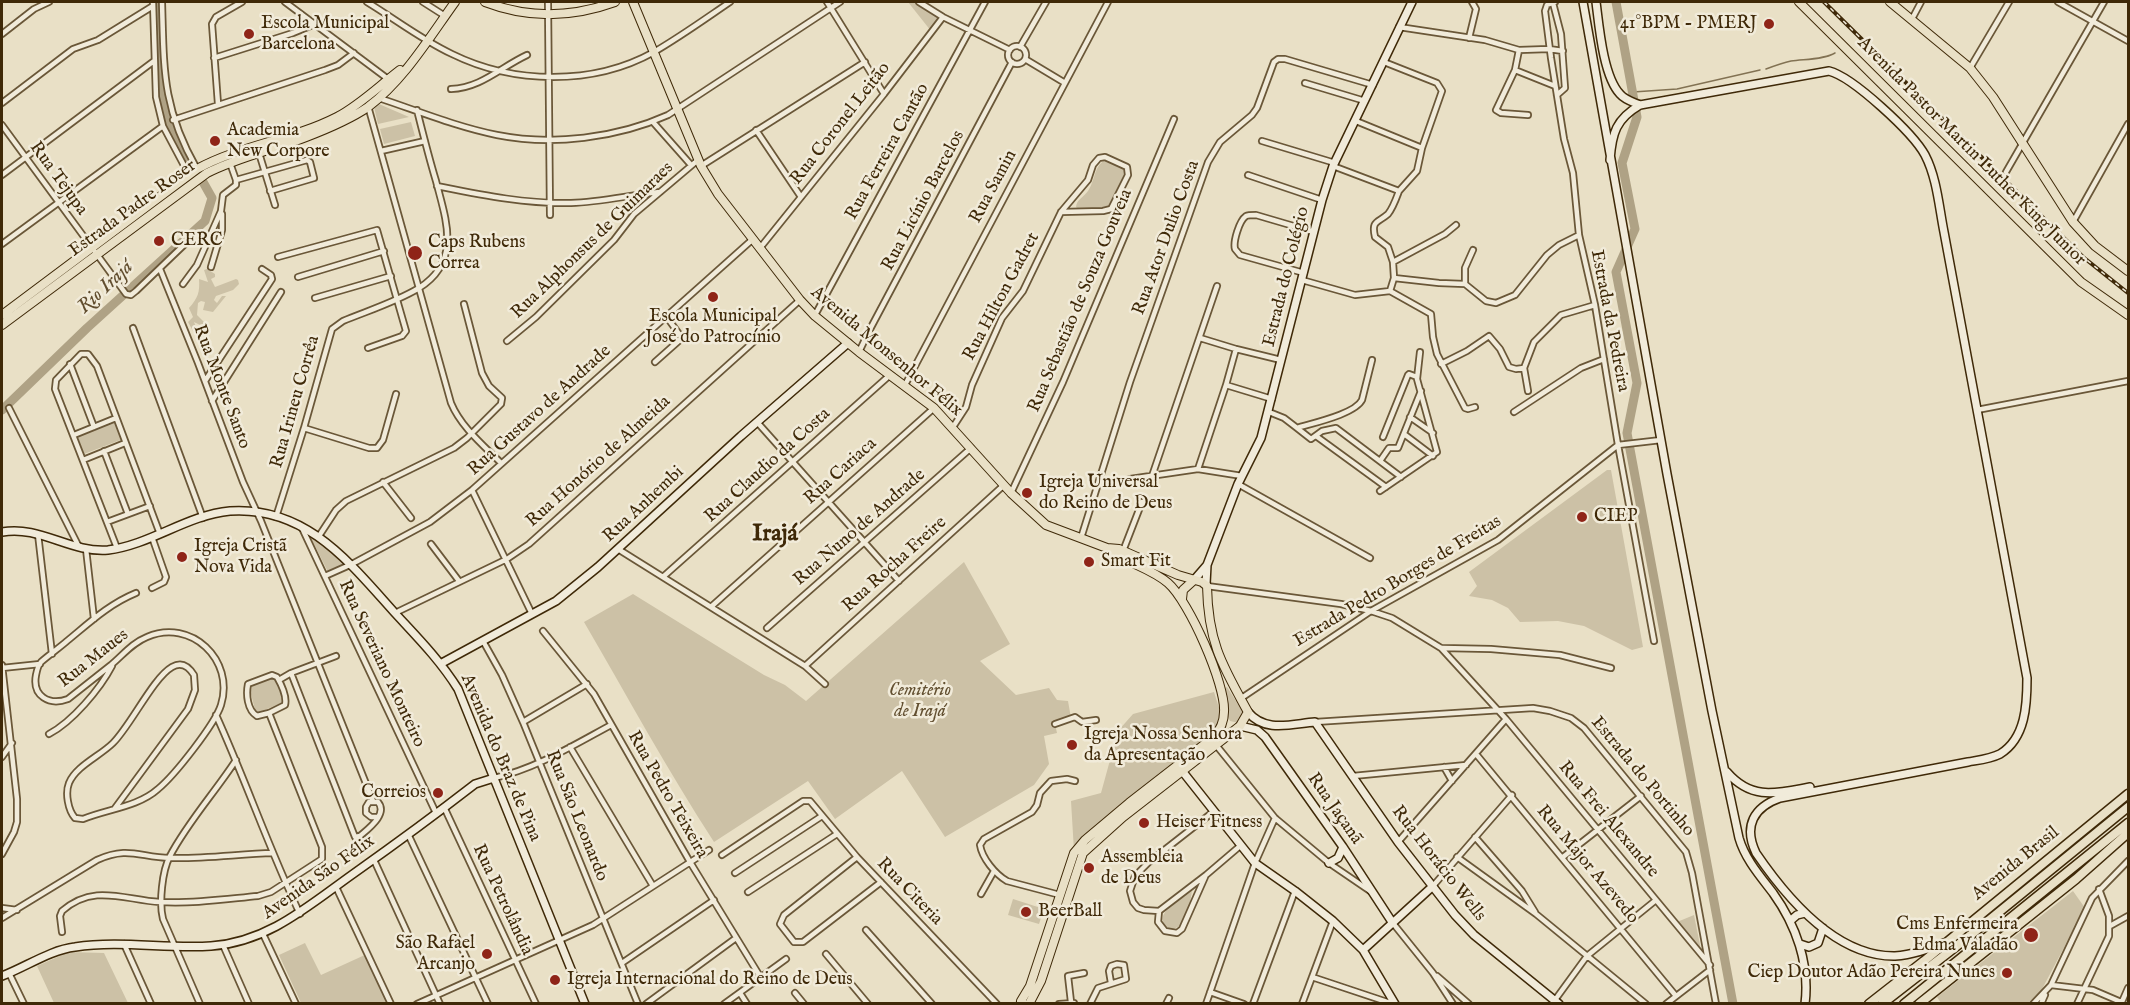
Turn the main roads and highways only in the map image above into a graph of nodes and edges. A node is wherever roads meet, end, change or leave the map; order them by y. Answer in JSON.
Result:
{"nodes":[{"id":1,"x":455,"y":2,"type":"edge"},
{"id":2,"x":460,"y":2,"type":"edge"},
{"id":3,"x":485,"y":2,"type":"edge"},
{"id":4,"x":615,"y":2,"type":"edge"},
{"id":5,"x":1798,"y":2,"type":"edge"},
{"id":6,"x":1890,"y":2,"type":"edge"},
{"id":7,"x":634,"y":3,"type":"edge"},
{"id":8,"x":445,"y":15,"type":"junction"},
{"id":9,"x":410,"y":62,"type":"junction"},
{"id":10,"x":367,"y":103,"type":"junction"},
{"id":11,"x":94,"y":251,"type":"junction"},
{"id":12,"x":2128,"y":270,"type":"edge"},
{"id":13,"x":2,"y":315,"type":"edge"},
{"id":14,"x":2128,"y":315,"type":"edge"},
{"id":15,"x":2,"y":324,"type":"edge"},
{"id":16,"x":1107,"y":548,"type":"junction"},
{"id":17,"x":1144,"y":560,"type":"junction"},
{"id":18,"x":1129,"y":561,"type":"junction"},
{"id":19,"x":1194,"y":580,"type":"junction"},
{"id":20,"x":1182,"y":599,"type":"junction"},
{"id":21,"x":1225,"y":714,"type":"junction"},
{"id":22,"x":1240,"y":726,"type":"junction"},
{"id":23,"x":1180,"y":768,"type":"junction"},
{"id":24,"x":2128,"y":794,"type":"edge"},
{"id":25,"x":2128,"y":807,"type":"edge"},
{"id":26,"x":2128,"y":823,"type":"edge"},
{"id":27,"x":2128,"y":833,"type":"edge"},
{"id":28,"x":2032,"y":872,"type":"junction"},
{"id":29,"x":1934,"y":963,"type":"junction"},
{"id":30,"x":1027,"y":1001,"type":"edge"},
{"id":31,"x":1869,"y":1004,"type":"edge"},
{"id":32,"x":1882,"y":1004,"type":"edge"},
{"id":33,"x":1904,"y":1004,"type":"edge"},
{"id":34,"x":1919,"y":1004,"type":"edge"}],
"edges":[{"from":1,"to":8,"type":"main road","name":"Estrada Padre Roser"},
{"from":2,"to":8,"type":"main road"},
{"from":3,"to":4,"type":"main road"},
{"from":5,"to":14,"type":"main road","name":"Avenida Pastor Martin Luther King Junior"},
{"from":6,"to":12,"type":"main road","name":"Avenida Pastor Martin Luther King Junior"},
{"from":7,"to":16,"type":"main road","name":"Avenida Monsenhor Félix"},
{"from":8,"to":9,"type":"main road","name":"Estrada Padre Roser"},
{"from":9,"to":10,"type":"main road","name":"Estrada Padre Roser"},
{"from":9,"to":10,"type":"main road","name":"Estrada Padre Roser"},
{"from":10,"to":11,"type":"main road","name":"Estrada Padre Roser"},
{"from":10,"to":11,"type":"main road","name":"Estrada Padre Roser"},
{"from":11,"to":13,"type":"main road","name":"Estrada Padre Roser"},
{"from":11,"to":15,"type":"main road","name":"Estrada Padre Roser"},
{"from":16,"to":17,"type":"main road","name":"Avenida Monsenhor Félix"},
{"from":16,"to":18,"type":"main road","name":"Avenida Monsenhor Félix"},
{"from":17,"to":18,"type":"main road"},
{"from":17,"to":19,"type":"main road","name":"Avenida Monsenhor Félix"},
{"from":18,"to":20,"type":"main road","name":"Avenida Monsenhor Félix"},
{"from":19,"to":20,"type":"main road"},
{"from":19,"to":22,"type":"main road","name":"Avenida Monsenhor Félix"},
{"from":20,"to":21,"type":"main road","name":"Avenida Monsenhor Félix"},
{"from":21,"to":22,"type":"main road"},
{"from":21,"to":23,"type":"main road"},
{"from":22,"to":23,"type":"main road"},
{"from":23,"to":30,"type":"main road"},
{"from":23,"to":30,"type":"main road"},
{"from":24,"to":28,"type":"highway","name":"Avenida Brasil"},
{"from":25,"to":29,"type":"highway","name":"Avenida Brasil"},
{"from":26,"to":33,"type":"highway"},
{"from":27,"to":34,"type":"highway"},
{"from":28,"to":29,"type":"highway"},
{"from":28,"to":31,"type":"highway","name":"Avenida Brasil"},
{"from":29,"to":32,"type":"highway","name":"Avenida Brasil"}]}
